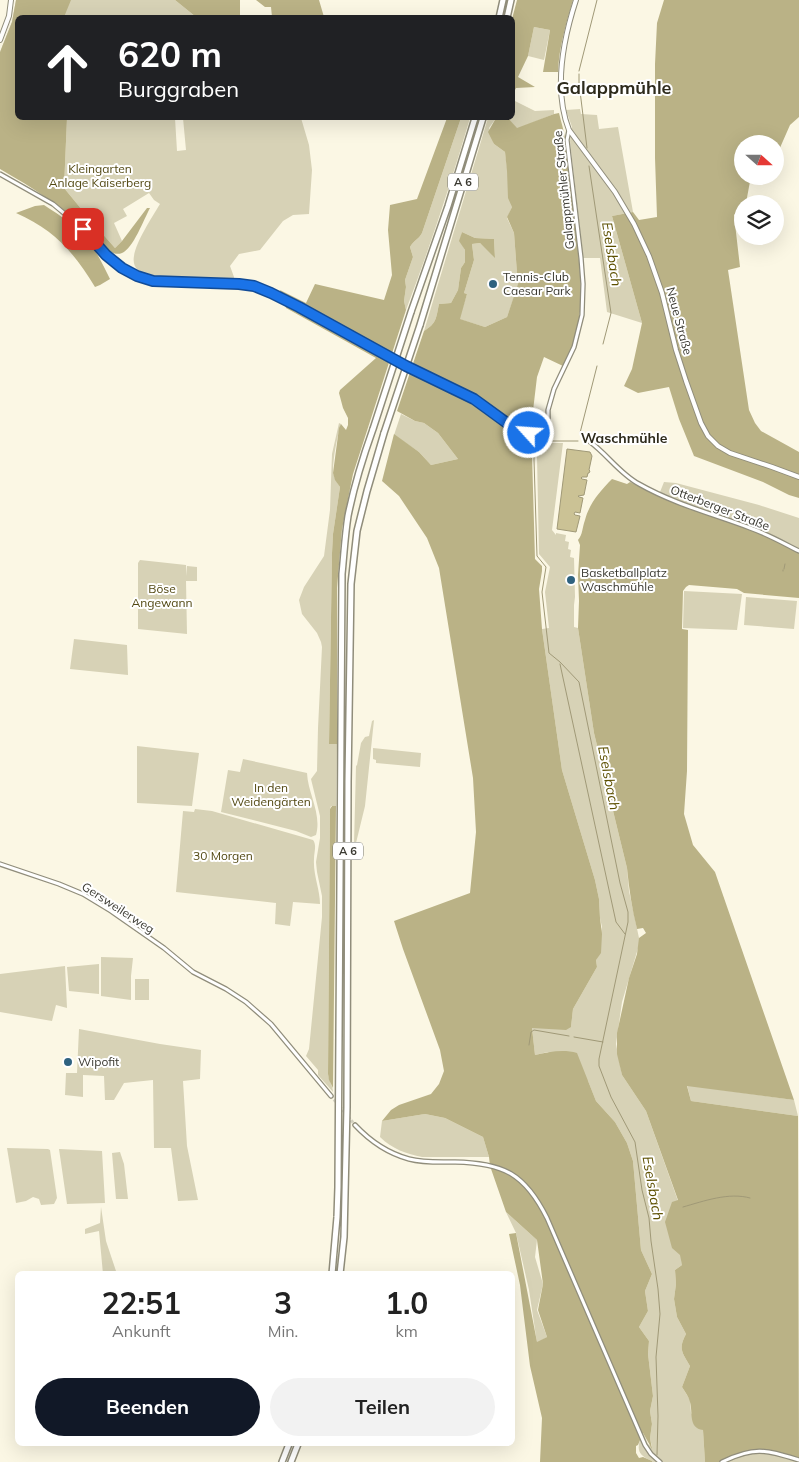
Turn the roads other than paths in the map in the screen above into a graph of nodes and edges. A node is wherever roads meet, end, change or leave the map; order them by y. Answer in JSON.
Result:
{"nodes":[{"id":1,"x":503,"y":0,"type":"edge"},
{"id":2,"x":511,"y":0,"type":"edge"},
{"id":3,"x":576,"y":0,"type":"edge"},
{"id":4,"x":11,"y":1,"type":"edge"},
{"id":5,"x":500,"y":15,"type":"edge"},
{"id":6,"x":508,"y":15,"type":"edge"},
{"id":7,"x":0,"y":40,"type":"edge"},
{"id":8,"x":473,"y":120,"type":"edge"},
{"id":9,"x":482,"y":120,"type":"edge"},
{"id":10,"x":569,"y":130,"type":"junction"},
{"id":11,"x":0,"y":174,"type":"edge"},
{"id":12,"x":589,"y":441,"type":"dead end"},
{"id":13,"x":799,"y":477,"type":"edge"},
{"id":14,"x":799,"y":551,"type":"edge"},
{"id":15,"x":0,"y":864,"type":"edge"},
{"id":16,"x":331,"y":1096,"type":"tunnel mouth"},
{"id":17,"x":355,"y":1125,"type":"tunnel mouth"},
{"id":18,"x":332,"y":1271,"type":"edge"},
{"id":19,"x":340,"y":1271,"type":"edge"},
{"id":20,"x":288,"y":1446,"type":"edge"},
{"id":21,"x":297,"y":1446,"type":"edge"},
{"id":22,"x":799,"y":1460,"type":"edge"},
{"id":23,"x":282,"y":1462,"type":"edge"},
{"id":24,"x":291,"y":1462,"type":"edge"},
{"id":25,"x":660,"y":1462,"type":"edge"},
{"id":26,"x":722,"y":1462,"type":"edge"}],
"edges":[{"from":1,"to":5,"type":"highway"},
{"from":2,"to":6,"type":"highway"},
{"from":3,"to":10,"type":"main road","name":"Galappmühler Straße"},
{"from":4,"to":7,"type":"main road"},
{"from":8,"to":18,"type":"highway","number":"A 6","bridge":true},
{"from":9,"to":19,"type":"highway","number":"A 6","bridge":true},
{"from":10,"to":11,"type":"street","name":"Galappmühler Straße"},
{"from":10,"to":13,"type":"main road","name":"Neue Straße"},
{"from":12,"to":14,"type":"street","name":"Otterberger Straße"},
{"from":15,"to":16,"type":"street","name":"Gersweilerweg"},
{"from":17,"to":25,"type":"street"},
{"from":20,"to":23,"type":"highway"},
{"from":21,"to":24,"type":"highway"},
{"from":22,"to":26,"type":"street"}]}
